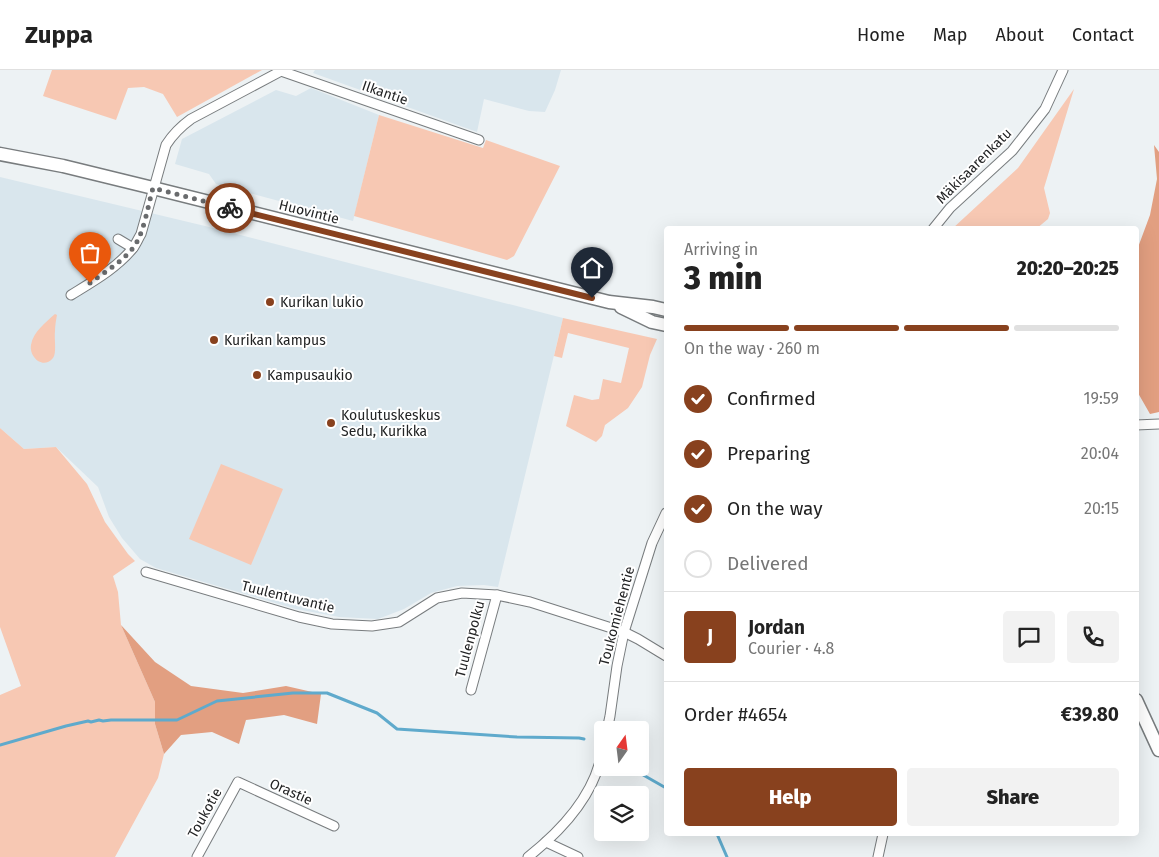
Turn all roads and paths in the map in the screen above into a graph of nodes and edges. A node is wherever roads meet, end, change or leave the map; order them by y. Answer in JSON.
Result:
{"nodes":[{"id":1,"x":282,"y":70,"type":"edge"},
{"id":2,"x":1063,"y":70,"type":"edge"},
{"id":3,"x":480,"y":140,"type":"dead end"},
{"id":4,"x":0,"y":154,"type":"edge"},
{"id":5,"x":153,"y":188,"type":"junction"},
{"id":6,"x":935,"y":226,"type":"edge"},
{"id":7,"x":118,"y":239,"type":"dead end"},
{"id":8,"x":133,"y":248,"type":"junction"},
{"id":9,"x":71,"y":295,"type":"dead end"},
{"id":10,"x":609,"y":302,"type":"junction"},
{"id":11,"x":664,"y":310,"type":"edge"},
{"id":12,"x":664,"y":325,"type":"edge"},
{"id":13,"x":1159,"y":424,"type":"edge"},
{"id":14,"x":1139,"y":425,"type":"edge"},
{"id":15,"x":664,"y":517,"type":"edge"},
{"id":16,"x":146,"y":572,"type":"dead end"},
{"id":17,"x":497,"y":595,"type":"junction"},
{"id":18,"x":624,"y":632,"type":"junction"},
{"id":19,"x":664,"y":655,"type":"edge"},
{"id":20,"x":471,"y":690,"type":"dead end"},
{"id":21,"x":1139,"y":707,"type":"edge"},
{"id":22,"x":608,"y":721,"type":"edge"},
{"id":23,"x":1159,"y":750,"type":"edge"},
{"id":24,"x":595,"y":776,"type":"edge"},
{"id":25,"x":238,"y":782,"type":"joint"},
{"id":26,"x":334,"y":826,"type":"dead end"},
{"id":27,"x":883,"y":836,"type":"edge"},
{"id":28,"x":546,"y":842,"type":"junction"},
{"id":29,"x":197,"y":857,"type":"edge"},
{"id":30,"x":528,"y":857,"type":"edge"},
{"id":31,"x":578,"y":857,"type":"edge"},
{"id":32,"x":878,"y":857,"type":"edge"}],
"edges":[{"from":1,"to":3,"type":"street","name":"Ilkantie"},
{"from":1,"to":5,"type":"street"},
{"from":2,"to":6,"type":"street","name":"Mäkisaarenkatu"},
{"from":4,"to":5,"type":"main road","name":"Huovintie"},
{"from":5,"to":8,"type":"street"},
{"from":5,"to":10,"type":"main road","name":"Huovintie"},
{"from":7,"to":8,"type":"street"},
{"from":8,"to":9,"type":"street"},
{"from":10,"to":11,"type":"main road","name":"Huovintie"},
{"from":10,"to":12,"type":"main road","name":"Huovintie"},
{"from":13,"to":14,"type":"street"},
{"from":15,"to":18,"type":"street","name":"Toukomiehentie"},
{"from":16,"to":17,"type":"street","name":"Tuulentuvantie"},
{"from":17,"to":18,"type":"street","name":"Tuulentuvantie"},
{"from":17,"to":20,"type":"street","name":"Tuulenpolku"},
{"from":18,"to":19,"type":"street","name":"Tuulentuvantie"},
{"from":18,"to":22,"type":"street","name":"Toukomiehentie"},
{"from":21,"to":23,"type":"main road"},
{"from":24,"to":28,"type":"street"},
{"from":25,"to":26,"type":"street","name":"Orastie"},
{"from":25,"to":29,"type":"street","name":"Toukotie"},
{"from":27,"to":32,"type":"street"},
{"from":28,"to":30,"type":"street"},
{"from":28,"to":31,"type":"street"}]}
